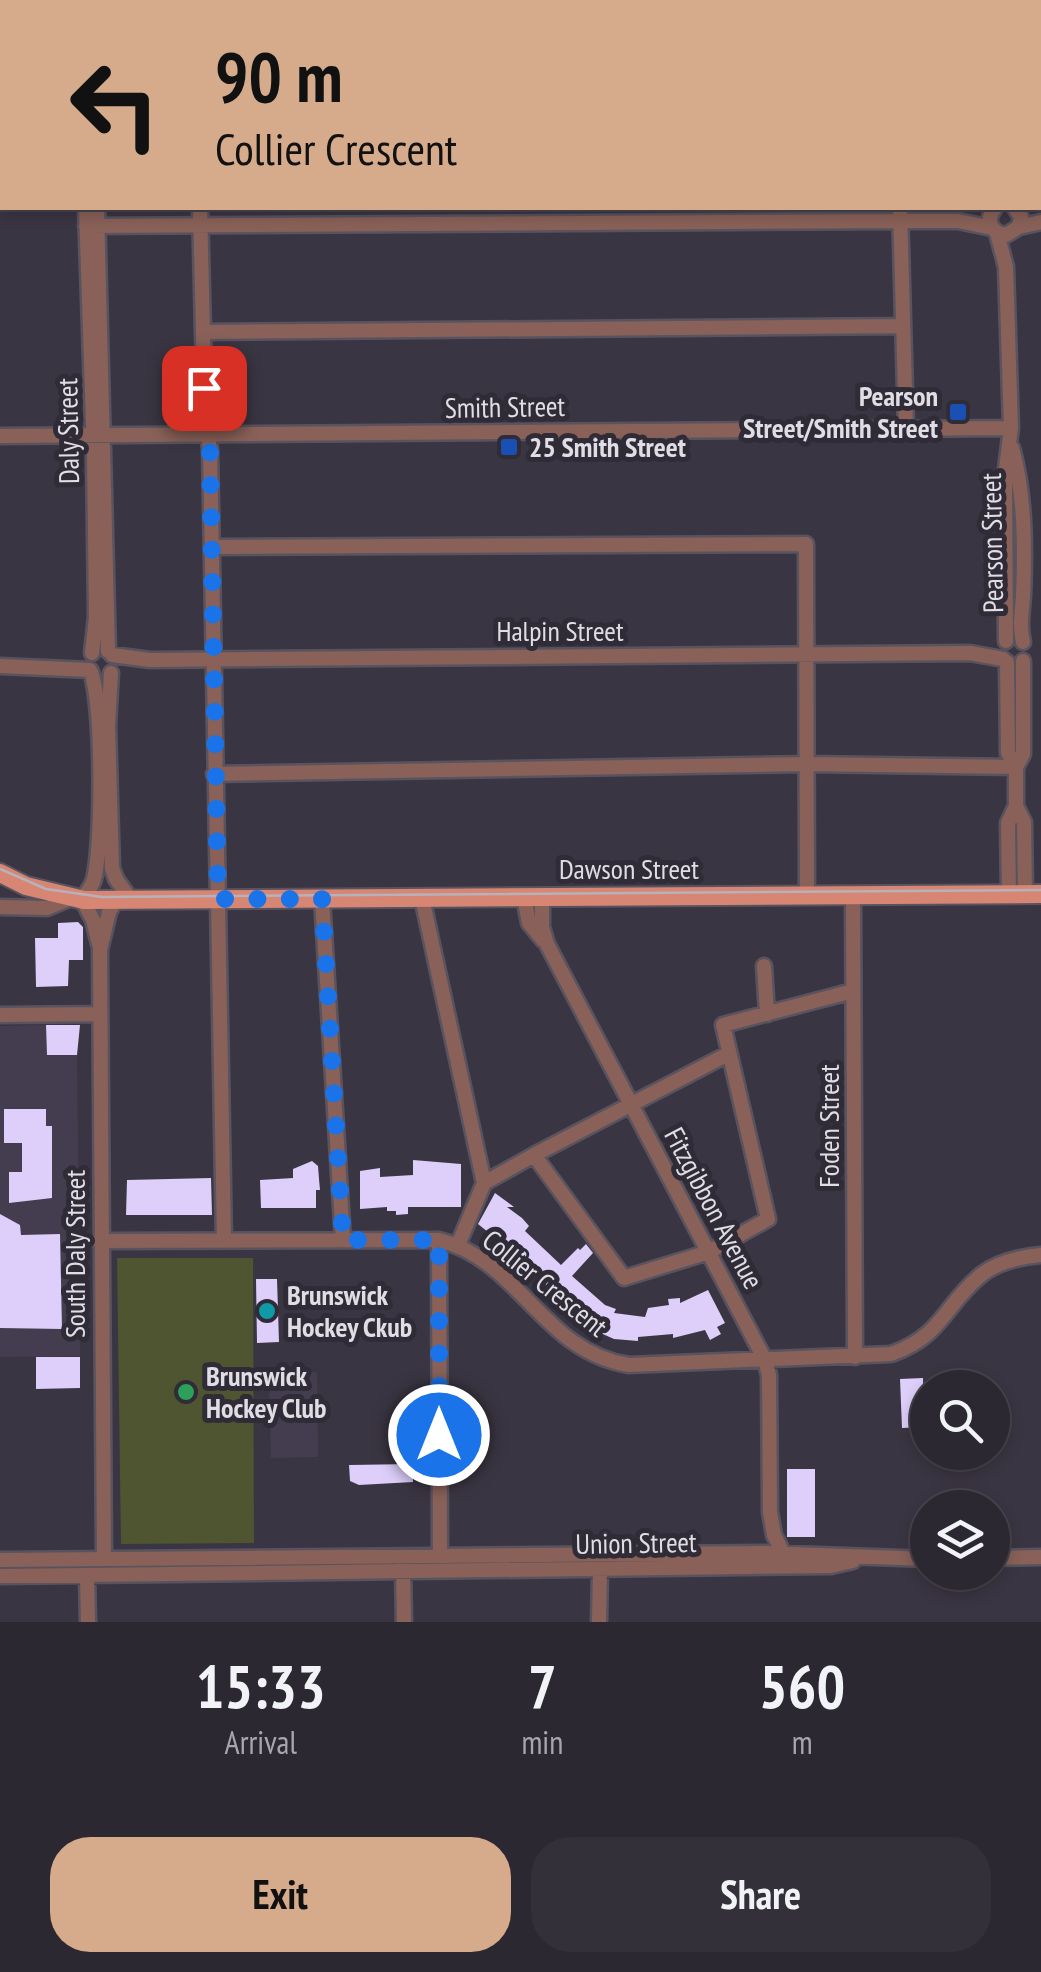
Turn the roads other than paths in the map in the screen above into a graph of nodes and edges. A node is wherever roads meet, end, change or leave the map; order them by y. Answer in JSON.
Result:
{"nodes":[{"id":1,"x":87,"y":210,"type":"edge"},
{"id":2,"x":96,"y":210,"type":"edge"},
{"id":3,"x":200,"y":210,"type":"edge"},
{"id":4,"x":900,"y":214,"type":"edge"},
{"id":5,"x":994,"y":220,"type":"edge"},
{"id":6,"x":1017,"y":220,"type":"edge"},
{"id":7,"x":1041,"y":220,"type":"edge"},
{"id":8,"x":92,"y":226,"type":"junction"},
{"id":9,"x":200,"y":226,"type":"junction"},
{"id":10,"x":1006,"y":267,"type":"junction"},
{"id":11,"x":903,"y":326,"type":"junction"},
{"id":12,"x":203,"y":332,"type":"junction"},
{"id":13,"x":906,"y":428,"type":"junction"},
{"id":14,"x":208,"y":435,"type":"junction"},
{"id":15,"x":1011,"y":435,"type":"junction"},
{"id":16,"x":0,"y":436,"type":"edge"},
{"id":17,"x":99,"y":436,"type":"junction"},
{"id":18,"x":212,"y":547,"type":"junction"},
{"id":19,"x":1022,"y":642,"type":"junction"},
{"id":20,"x":1005,"y":652,"type":"junction"},
{"id":21,"x":807,"y":654,"type":"junction"},
{"id":22,"x":213,"y":659,"type":"junction"},
{"id":23,"x":97,"y":660,"type":"junction"},
{"id":24,"x":150,"y":660,"type":"junction"},
{"id":25,"x":1023,"y":660,"type":"junction"},
{"id":26,"x":0,"y":666,"type":"edge"},
{"id":27,"x":112,"y":672,"type":"junction"},
{"id":28,"x":807,"y":764,"type":"junction"},
{"id":29,"x":1016,"y":767,"type":"junction"},
{"id":30,"x":214,"y":774,"type":"junction"},
{"id":31,"x":2,"y":876,"type":"edge"},
{"id":32,"x":1025,"y":894,"type":"edge"},
{"id":33,"x":807,"y":895,"type":"junction"},
{"id":34,"x":853,"y":895,"type":"junction"},
{"id":35,"x":533,"y":897,"type":"junction"},
{"id":36,"x":422,"y":898,"type":"junction"},
{"id":37,"x":77,"y":899,"type":"junction"},
{"id":38,"x":218,"y":899,"type":"junction"},
{"id":39,"x":322,"y":899,"type":"junction"},
{"id":40,"x":124,"y":900,"type":"junction"},
{"id":41,"x":0,"y":907,"type":"edge"},
{"id":42,"x":100,"y":950,"type":"junction"},
{"id":43,"x":764,"y":966,"type":"dead end"},
{"id":44,"x":853,"y":991,"type":"junction"},
{"id":45,"x":100,"y":1014,"type":"junction"},
{"id":46,"x":767,"y":1014,"type":"junction"},
{"id":47,"x":0,"y":1015,"type":"edge"},
{"id":48,"x":728,"y":1054,"type":"junction"},
{"id":49,"x":630,"y":1104,"type":"junction"},
{"id":50,"x":534,"y":1155,"type":"junction"},
{"id":51,"x":484,"y":1183,"type":"junction"},
{"id":52,"x":343,"y":1240,"type":"junction"},
{"id":53,"x":439,"y":1240,"type":"junction"},
{"id":54,"x":100,"y":1241,"type":"junction"},
{"id":55,"x":224,"y":1241,"type":"junction"},
{"id":56,"x":458,"y":1245,"type":"junction"},
{"id":57,"x":709,"y":1252,"type":"junction"},
{"id":58,"x":1041,"y":1255,"type":"edge"},
{"id":59,"x":854,"y":1357,"type":"junction"},
{"id":60,"x":764,"y":1360,"type":"junction"},
{"id":61,"x":770,"y":1512,"type":"junction"},
{"id":62,"x":764,"y":1553,"type":"junction"},
{"id":63,"x":783,"y":1553,"type":"junction"},
{"id":64,"x":440,"y":1555,"type":"junction"},
{"id":65,"x":869,"y":1558,"type":"junction"},
{"id":66,"x":1010,"y":1558,"type":"edge"},
{"id":67,"x":1041,"y":1558,"type":"edge"},
{"id":68,"x":104,"y":1559,"type":"junction"},
{"id":69,"x":910,"y":1559,"type":"edge"},
{"id":70,"x":0,"y":1560,"type":"edge"},
{"id":71,"x":403,"y":1563,"type":"junction"},
{"id":72,"x":600,"y":1569,"type":"junction"},
{"id":73,"x":87,"y":1575,"type":"junction"},
{"id":74,"x":0,"y":1576,"type":"edge"},
{"id":75,"x":88,"y":1622,"type":"edge"},
{"id":76,"x":404,"y":1622,"type":"edge"},
{"id":77,"x":599,"y":1622,"type":"edge"}],
"edges":[{"from":1,"to":8,"type":"street","name":"Daly Street"},
{"from":2,"to":8,"type":"street","name":"Daly Street"},
{"from":3,"to":9,"type":"street"},
{"from":4,"to":5,"type":"street"},
{"from":4,"to":9,"type":"street"},
{"from":4,"to":11,"type":"street"},
{"from":5,"to":6,"type":"street"},
{"from":5,"to":10,"type":"street","name":"Pearson Street"},
{"from":6,"to":7,"type":"street"},
{"from":6,"to":10,"type":"street","name":"Pearson Street"},
{"from":8,"to":9,"type":"street"},
{"from":8,"to":17,"type":"street","name":"Daly Street"},
{"from":9,"to":12,"type":"street"},
{"from":10,"to":15,"type":"street","name":"Pearson Street"},
{"from":11,"to":12,"type":"street"},
{"from":11,"to":13,"type":"street"},
{"from":12,"to":14,"type":"street"},
{"from":13,"to":14,"type":"street","name":"Smith Street"},
{"from":13,"to":15,"type":"street","name":"Smith Street"},
{"from":14,"to":17,"type":"street","name":"Smith Street"},
{"from":14,"to":18,"type":"street"},
{"from":15,"to":19,"type":"street","name":"Pearson Street"},
{"from":15,"to":20,"type":"street","name":"Pearson Street"},
{"from":16,"to":17,"type":"street","name":"Smith Street"},
{"from":17,"to":23,"type":"street","name":"Daly Street"},
{"from":18,"to":21,"type":"street"},
{"from":18,"to":22,"type":"street"},
{"from":19,"to":20,"type":"street"},
{"from":19,"to":25,"type":"street"},
{"from":20,"to":21,"type":"street","name":"Halpin Street"},
{"from":20,"to":25,"type":"street"},
{"from":20,"to":29,"type":"street","name":"Pearson Street"},
{"from":21,"to":22,"type":"street","name":"Halpin Street"},
{"from":21,"to":28,"type":"street"},
{"from":22,"to":24,"type":"street","name":"Halpin Street"},
{"from":22,"to":30,"type":"street"},
{"from":23,"to":24,"type":"street","name":"Halpin Street"},
{"from":23,"to":26,"type":"street","name":"Halpin Street"},
{"from":23,"to":27,"type":"street"},
{"from":23,"to":27,"type":"street","name":"Halpin Street"},
{"from":23,"to":37,"type":"street","name":"Daly Street"},
{"from":24,"to":27,"type":"street","name":"Halpin Street"},
{"from":25,"to":29,"type":"street","name":"Pearson Street"},
{"from":27,"to":40,"type":"street"},
{"from":28,"to":29,"type":"street"},
{"from":28,"to":30,"type":"street"},
{"from":28,"to":33,"type":"street"},
{"from":29,"to":32,"type":"street","name":"Pearson Street"},
{"from":30,"to":38,"type":"street"},
{"from":31,"to":37,"type":"main road"},
{"from":32,"to":34,"type":"main road","name":"Dawson Street"},
{"from":33,"to":34,"type":"main road","name":"Dawson Street"},
{"from":33,"to":35,"type":"main road","name":"Dawson Street"},
{"from":34,"to":44,"type":"street","name":"Foden Street"},
{"from":35,"to":36,"type":"main road","name":"Dawson Street"},
{"from":35,"to":49,"type":"street","name":"Fitzgibbon Avenue"},
{"from":36,"to":39,"type":"main road","name":"Dawson Street"},
{"from":36,"to":51,"type":"street"},
{"from":37,"to":40,"type":"main road"},
{"from":37,"to":41,"type":"street"},
{"from":37,"to":42,"type":"street","name":"South Daly Street"},
{"from":38,"to":39,"type":"main road","name":"Dawson Street"},
{"from":38,"to":40,"type":"main road","name":"Dawson Street"},
{"from":38,"to":55,"type":"street"},
{"from":39,"to":52,"type":"street"},
{"from":40,"to":42,"type":"street","name":"South Daly Street"},
{"from":42,"to":45,"type":"street","name":"South Daly Street"},
{"from":43,"to":46,"type":"street"},
{"from":44,"to":46,"type":"street"},
{"from":44,"to":59,"type":"street","name":"Foden Street"},
{"from":45,"to":47,"type":"street"},
{"from":45,"to":54,"type":"street","name":"South Daly Street"},
{"from":46,"to":48,"type":"street"},
{"from":48,"to":49,"type":"street"},
{"from":48,"to":57,"type":"street"},
{"from":49,"to":50,"type":"street"},
{"from":49,"to":57,"type":"street","name":"Fitzgibbon Avenue"},
{"from":50,"to":51,"type":"street"},
{"from":50,"to":57,"type":"street"},
{"from":51,"to":56,"type":"street"},
{"from":52,"to":53,"type":"street","name":"Collier Crescent"},
{"from":52,"to":55,"type":"street","name":"Collier Crescent"},
{"from":53,"to":56,"type":"street","name":"Collier Crescent"},
{"from":53,"to":64,"type":"street"},
{"from":54,"to":55,"type":"street","name":"Collier Crescent"},
{"from":54,"to":68,"type":"street","name":"South Daly Street"},
{"from":56,"to":60,"type":"street","name":"Collier Crescent"},
{"from":57,"to":60,"type":"street","name":"Fitzgibbon Avenue"},
{"from":58,"to":59,"type":"street","name":"Collier Crescent"},
{"from":59,"to":60,"type":"street","name":"Collier Crescent"},
{"from":60,"to":61,"type":"street","name":"Fitzgibbon Avenue"},
{"from":61,"to":62,"type":"street","name":"Fitzgibbon Avenue"},
{"from":61,"to":63,"type":"street","name":"Fitzgibbon Avenue"},
{"from":62,"to":63,"type":"street","name":"Union Street"},
{"from":62,"to":64,"type":"street","name":"Union Street"},
{"from":63,"to":65,"type":"street","name":"Union Street"},
{"from":64,"to":71,"type":"street","name":"Union Street"},
{"from":65,"to":69,"type":"street","name":"Union Street"},
{"from":65,"to":72,"type":"street","name":"Union Street"},
{"from":66,"to":67,"type":"street"},
{"from":68,"to":70,"type":"street","name":"Union Street"},
{"from":68,"to":71,"type":"street","name":"Union Street"},
{"from":71,"to":72,"type":"street","name":"Union Street"},
{"from":71,"to":73,"type":"street","name":"Union Street"},
{"from":71,"to":76,"type":"street"},
{"from":72,"to":77,"type":"street"},
{"from":73,"to":74,"type":"street","name":"Union Street"},
{"from":73,"to":75,"type":"street"}]}
